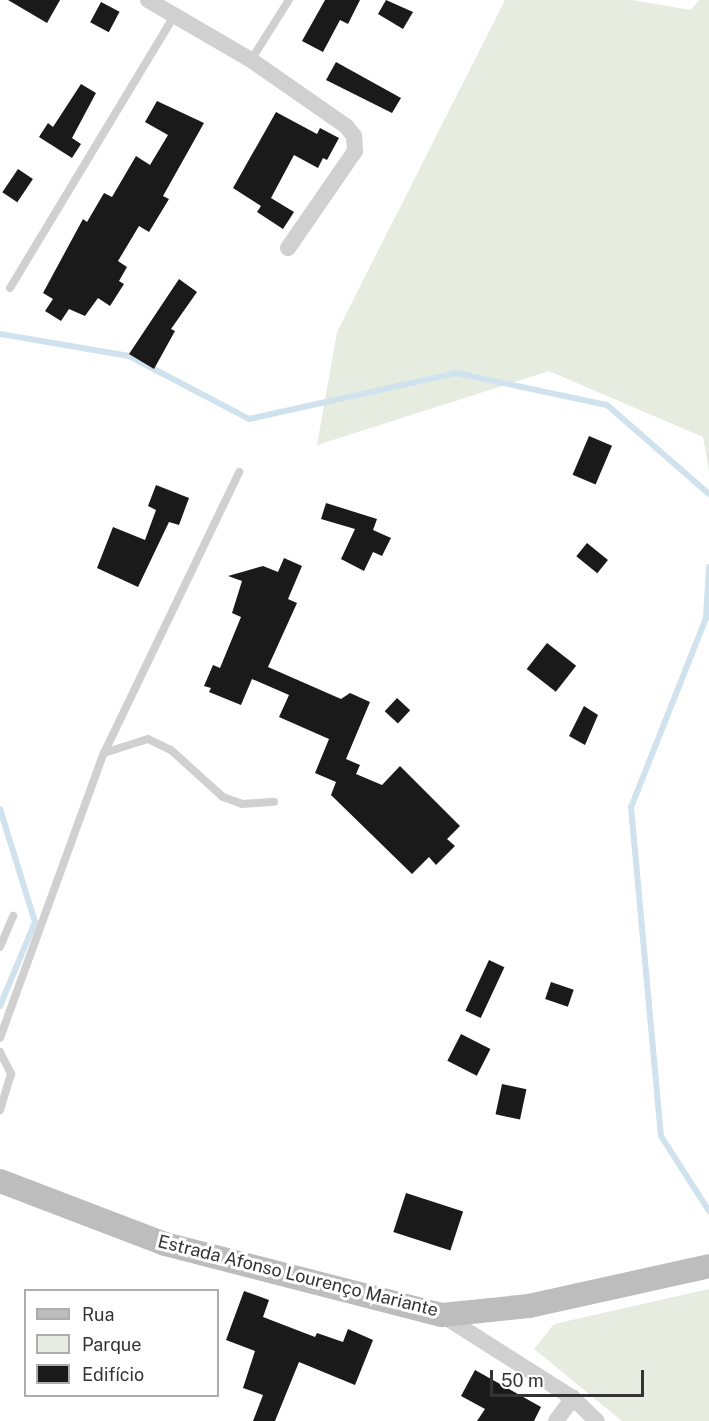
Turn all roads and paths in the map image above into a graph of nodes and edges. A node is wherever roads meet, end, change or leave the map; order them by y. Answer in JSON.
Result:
{"nodes":[{"id":1,"x":148,"y":0,"type":"edge"},
{"id":2,"x":289,"y":0,"type":"edge"},
{"id":3,"x":175,"y":15,"type":"junction"},
{"id":4,"x":251,"y":60,"type":"junction"},
{"id":5,"x":288,"y":248,"type":"dead end"},
{"id":6,"x":10,"y":288,"type":"dead end"},
{"id":7,"x":239,"y":472,"type":"dead end"},
{"id":8,"x":104,"y":753,"type":"junction"},
{"id":9,"x":274,"y":802,"type":"dead end"},
{"id":10,"x":13,"y":916,"type":"dead end"},
{"id":11,"x":0,"y":947,"type":"edge"},
{"id":12,"x":0,"y":1038,"type":"edge"},
{"id":13,"x":0,"y":1052,"type":"edge"},
{"id":14,"x":0,"y":1110,"type":"edge"},
{"id":15,"x":0,"y":1181,"type":"edge"},
{"id":16,"x":709,"y":1266,"type":"edge"},
{"id":17,"x":442,"y":1314,"type":"junction"},
{"id":18,"x":573,"y":1398,"type":"junction"},
{"id":19,"x":556,"y":1421,"type":"edge"},
{"id":20,"x":597,"y":1421,"type":"edge"}],
"edges":[{"from":1,"to":3,"type":"street"},
{"from":2,"to":4,"type":"lane"},
{"from":3,"to":4,"type":"street"},
{"from":3,"to":6,"type":"lane"},
{"from":4,"to":5,"type":"street"},
{"from":7,"to":8,"type":"lane"},
{"from":8,"to":9,"type":"lane"},
{"from":8,"to":12,"type":"lane"},
{"from":10,"to":11,"type":"lane"},
{"from":13,"to":14,"type":"lane"},
{"from":15,"to":17,"type":"main road","name":"Estrada Afonso Lourenço Mariante"},
{"from":16,"to":17,"type":"main road","name":"Estrada Afonso Lourenço Mariante"},
{"from":17,"to":18,"type":"street"},
{"from":18,"to":19,"type":"street"},
{"from":18,"to":20,"type":"street"}]}
